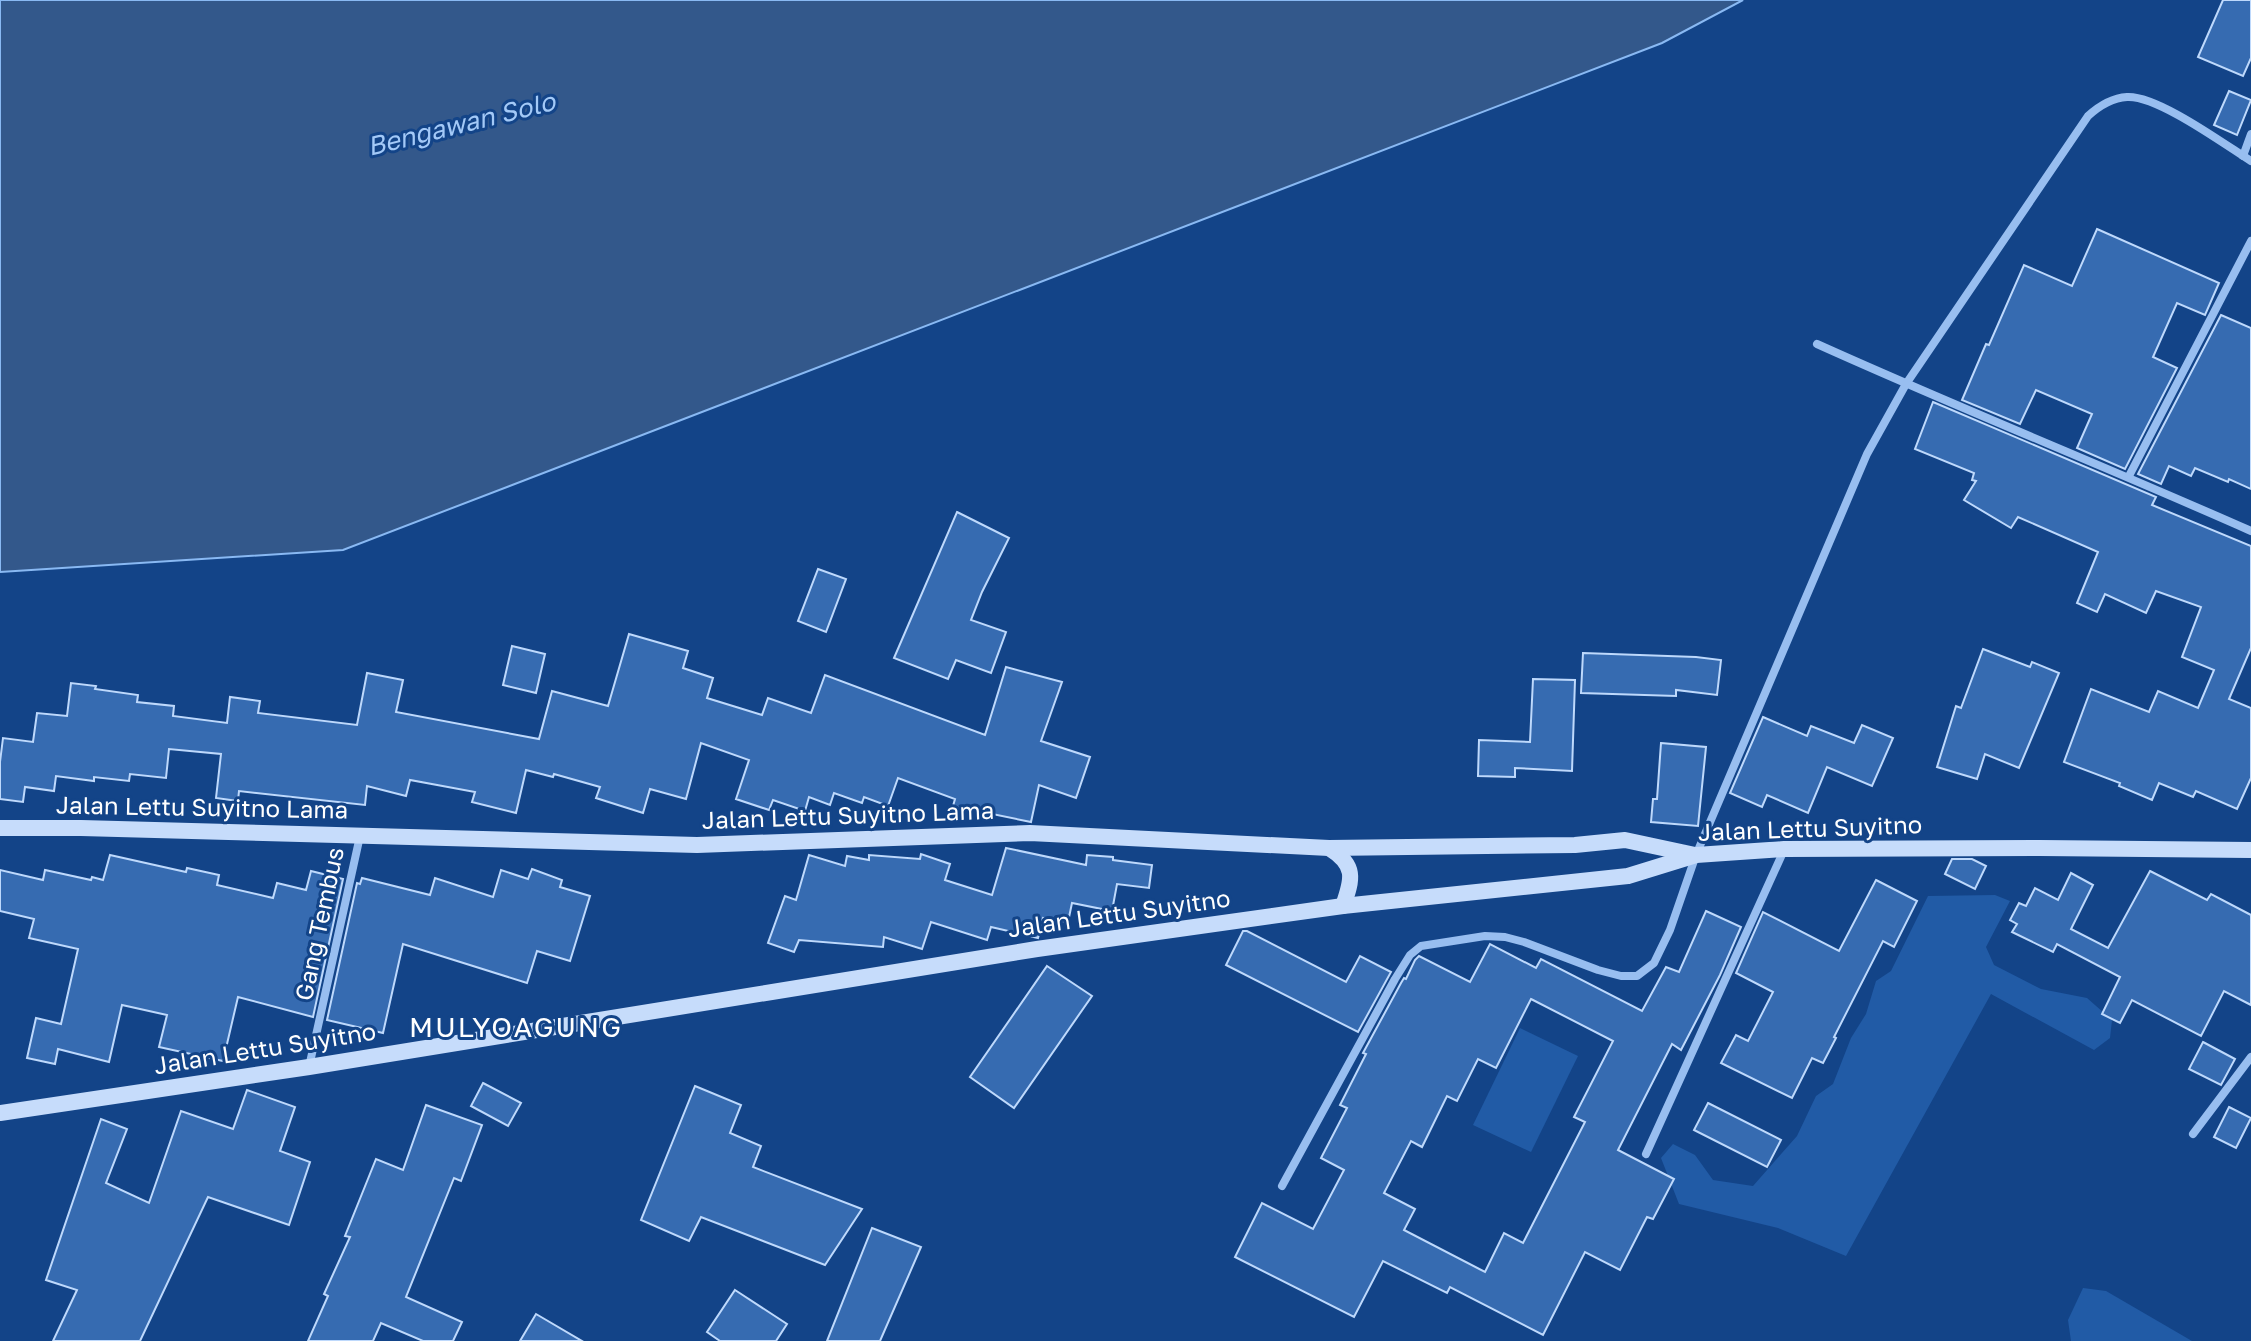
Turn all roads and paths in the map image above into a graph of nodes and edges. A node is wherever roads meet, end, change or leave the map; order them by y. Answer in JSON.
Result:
{"nodes":[{"id":1,"x":2251,"y":134,"type":"edge"},
{"id":2,"x":2247,"y":158,"type":"edge"},
{"id":3,"x":2251,"y":241,"type":"edge"},
{"id":4,"x":1817,"y":344,"type":"dead end"},
{"id":5,"x":1906,"y":384,"type":"junction"},
{"id":6,"x":2129,"y":476,"type":"junction"},
{"id":7,"x":2251,"y":531,"type":"edge"},
{"id":8,"x":0,"y":828,"type":"edge"},
{"id":9,"x":360,"y":835,"type":"junction"},
{"id":10,"x":1329,"y":848,"type":"junction"},
{"id":11,"x":1784,"y":849,"type":"junction"},
{"id":12,"x":2251,"y":850,"type":"edge"},
{"id":13,"x":1696,"y":855,"type":"junction"},
{"id":14,"x":1343,"y":906,"type":"junction"},
{"id":15,"x":2251,"y":1057,"type":"edge"},
{"id":16,"x":309,"y":1067,"type":"junction"},
{"id":17,"x":0,"y":1113,"type":"edge"},
{"id":18,"x":2193,"y":1134,"type":"dead end"},
{"id":19,"x":1646,"y":1154,"type":"dead end"},
{"id":20,"x":1282,"y":1186,"type":"dead end"}],
"edges":[{"from":1,"to":2,"type":"street"},
{"from":2,"to":5,"type":"street"},
{"from":3,"to":6,"type":"street"},
{"from":4,"to":5,"type":"street"},
{"from":5,"to":6,"type":"street"},
{"from":5,"to":13,"type":"street"},
{"from":6,"to":7,"type":"street"},
{"from":8,"to":9,"type":"main road","name":"Jalan Lettu Suyitno Lama"},
{"from":9,"to":10,"type":"main road","name":"Jalan Lettu Suyitno Lama"},
{"from":9,"to":16,"type":"street","name":"Gang Tembus"},
{"from":10,"to":13,"type":"main road","name":"Jalan Lettu Suyitno Lama"},
{"from":10,"to":14,"type":"main road"},
{"from":11,"to":12,"type":"main road","name":"Jalan Lettu Suyitno"},
{"from":11,"to":13,"type":"main road","name":"Jalan Lettu Suyitno"},
{"from":11,"to":19,"type":"street"},
{"from":13,"to":14,"type":"main road","name":"Jalan Lettu Suyitno"},
{"from":13,"to":20,"type":"street"},
{"from":14,"to":16,"type":"main road","name":"Jalan Lettu Suyitno"},
{"from":15,"to":18,"type":"street"},
{"from":16,"to":17,"type":"main road","name":"Jalan Lettu Suyitno"}]}
